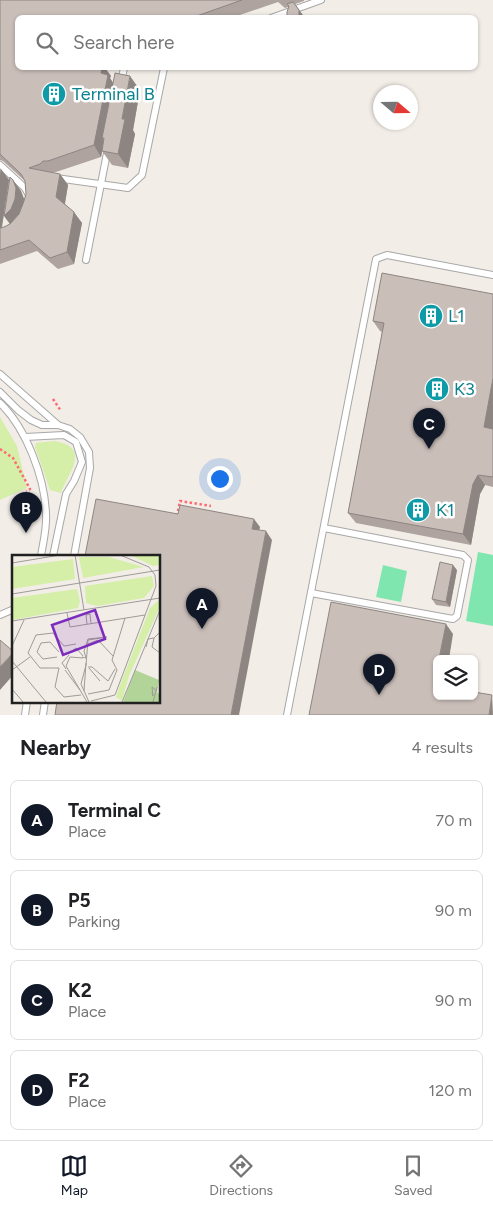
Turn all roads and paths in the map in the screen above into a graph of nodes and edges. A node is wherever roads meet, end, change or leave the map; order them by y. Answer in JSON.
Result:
{"nodes":[{"id":1,"x":321,"y":0,"type":"edge"},
{"id":2,"x":279,"y":15,"type":"edge"},
{"id":3,"x":124,"y":70,"type":"edge"},
{"id":4,"x":164,"y":70,"type":"edge"},
{"id":5,"x":120,"y":87,"type":"edge"},
{"id":6,"x":108,"y":145,"type":"edge"},
{"id":7,"x":0,"y":165,"type":"edge"},
{"id":8,"x":14,"y":178,"type":"junction"},
{"id":9,"x":52,"y":178,"type":"edge"},
{"id":10,"x":100,"y":184,"type":"junction"},
{"id":11,"x":12,"y":190,"type":"edge"},
{"id":12,"x":29,"y":204,"type":"edge"},
{"id":13,"x":86,"y":260,"type":"dead end"},
{"id":14,"x":493,"y":275,"type":"edge"},
{"id":15,"x":0,"y":374,"type":"edge"},
{"id":16,"x":0,"y":392,"type":"edge"},
{"id":17,"x":0,"y":403,"type":"edge"},
{"id":18,"x":58,"y":425,"type":"junction"},
{"id":19,"x":24,"y":437,"type":"junction"},
{"id":20,"x":0,"y":449,"type":"edge"},
{"id":21,"x":26,"y":491,"type":"dead end"},
{"id":22,"x":211,"y":506,"type":"dead end"},
{"id":23,"x":177,"y":518,"type":"edge"},
{"id":24,"x":324,"y":528,"type":"junction"},
{"id":25,"x":41,"y":555,"type":"edge"},
{"id":26,"x":53,"y":555,"type":"edge"},
{"id":27,"x":74,"y":555,"type":"edge"},
{"id":28,"x":311,"y":593,"type":"junction"},
{"id":29,"x":12,"y":610,"type":"edge"},
{"id":30,"x":0,"y":615,"type":"edge"},
{"id":31,"x":27,"y":702,"type":"edge"},
{"id":32,"x":45,"y":702,"type":"edge"},
{"id":33,"x":25,"y":715,"type":"edge"},
{"id":34,"x":43,"y":715,"type":"edge"},
{"id":35,"x":287,"y":715,"type":"edge"}],
"edges":[{"from":1,"to":2,"type":"lane"},
{"from":3,"to":5,"type":"lane"},
{"from":4,"to":10,"type":"lane"},
{"from":6,"to":10,"type":"lane"},
{"from":7,"to":8,"type":"lane"},
{"from":8,"to":11,"type":"lane"},
{"from":8,"to":12,"type":"lane"},
{"from":9,"to":10,"type":"lane"},
{"from":10,"to":13,"type":"lane"},
{"from":14,"to":24,"type":"lane"},
{"from":15,"to":18,"type":"lane"},
{"from":16,"to":18,"type":"lane"},
{"from":17,"to":19,"type":"lane"},
{"from":18,"to":27,"type":"lane"},
{"from":19,"to":25,"type":"lane"},
{"from":19,"to":26,"type":"lane"},
{"from":20,"to":21,"type":"path"},
{"from":22,"to":23,"type":"path"},
{"from":24,"to":28,"type":"lane"},
{"from":24,"to":28,"type":"lane"},
{"from":28,"to":35,"type":"lane"},
{"from":29,"to":30,"type":"lane"},
{"from":31,"to":33,"type":"lane"},
{"from":32,"to":34,"type":"lane"}]}
